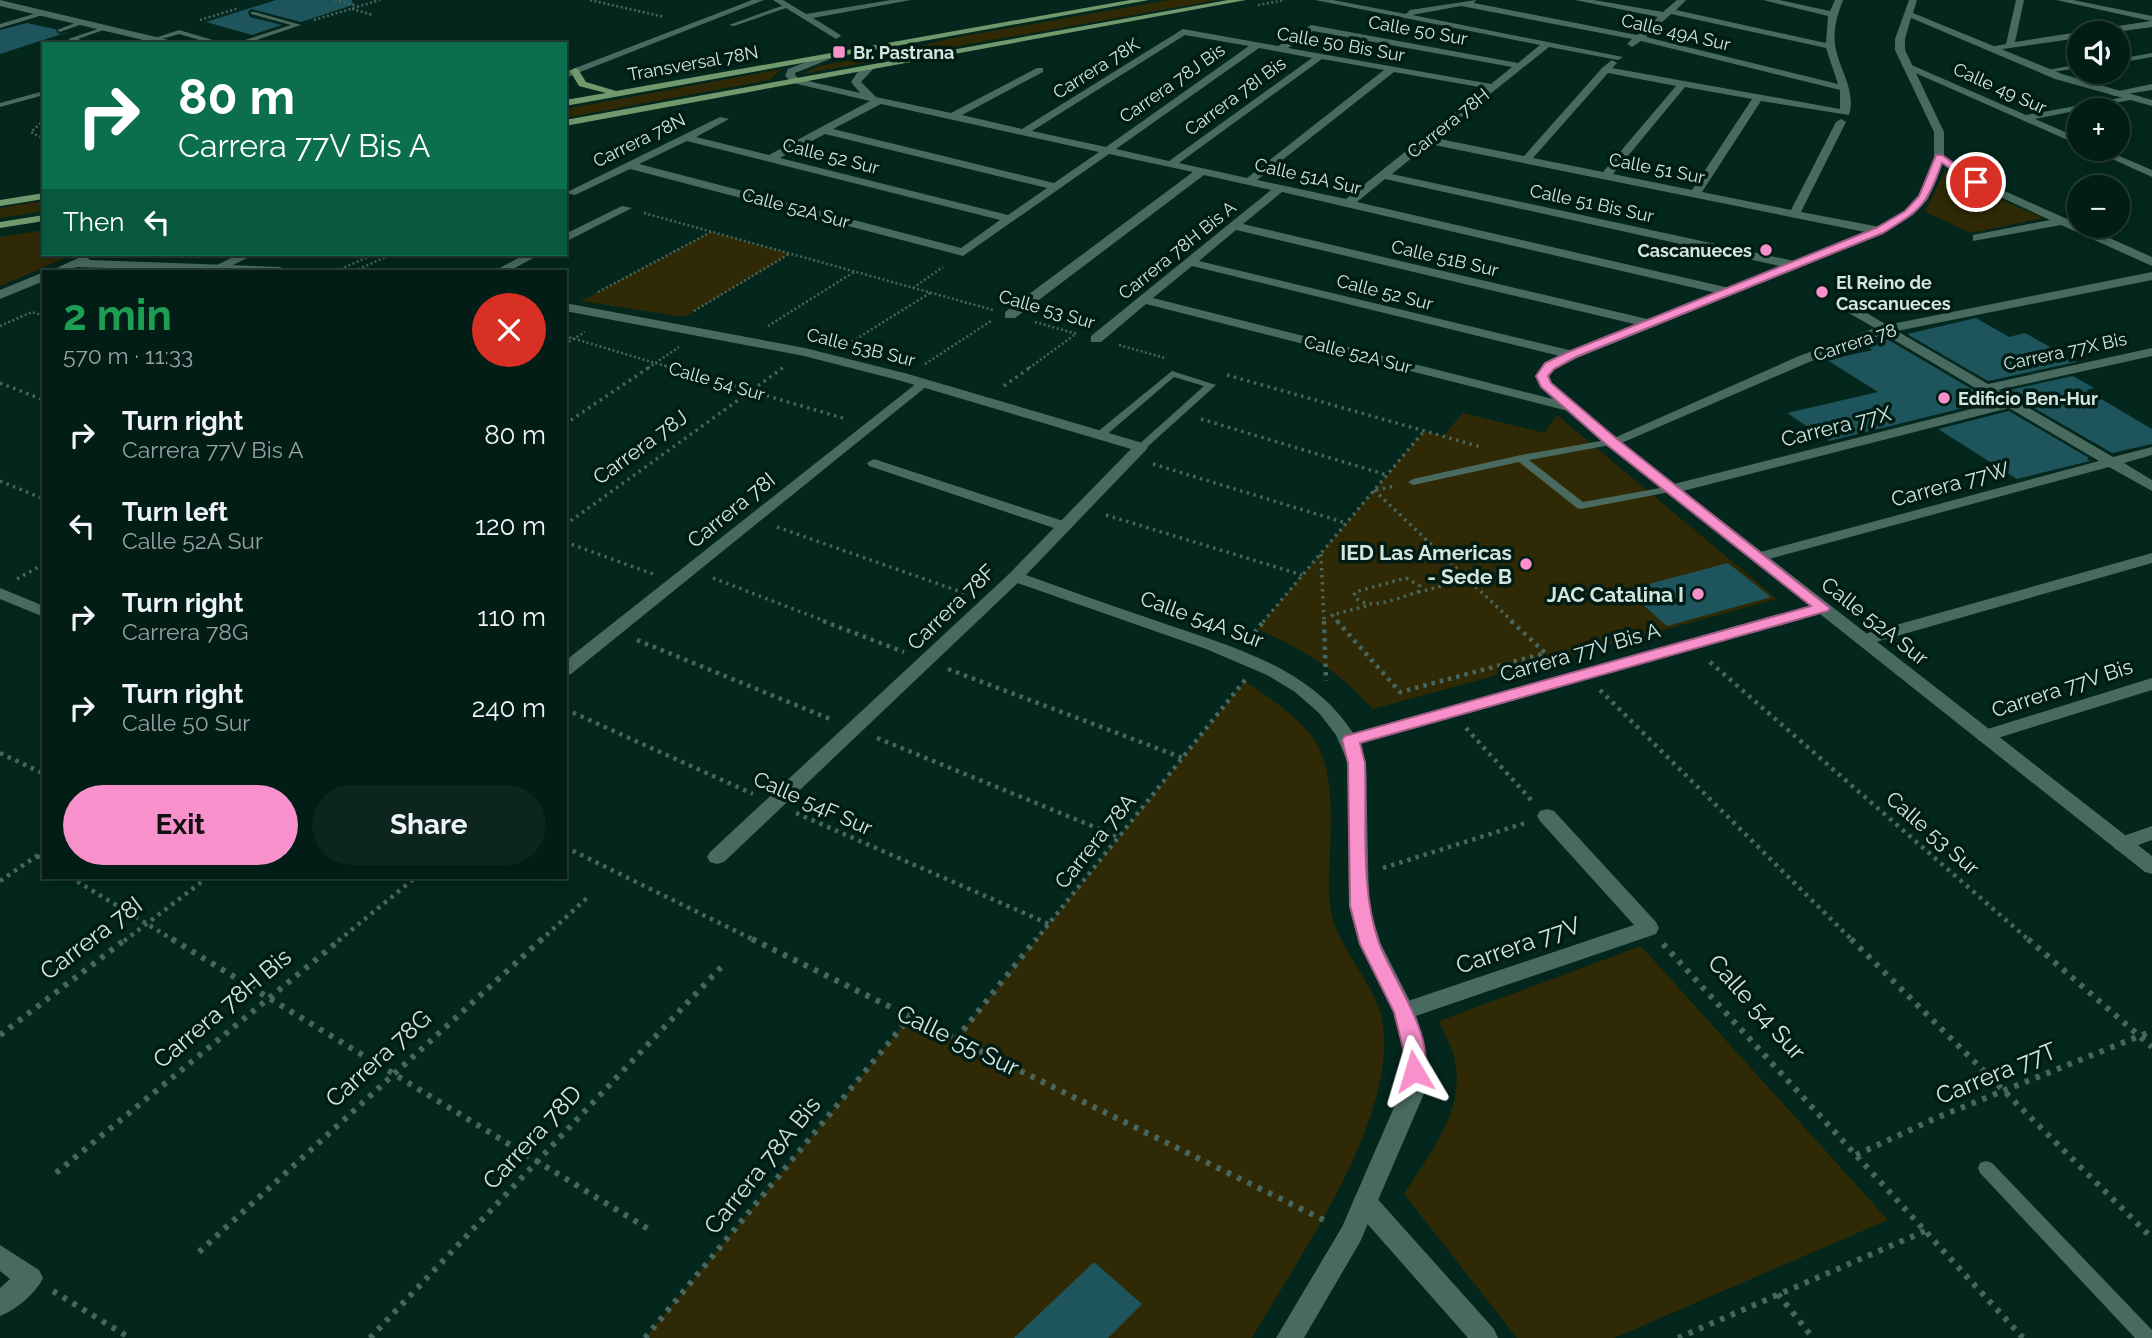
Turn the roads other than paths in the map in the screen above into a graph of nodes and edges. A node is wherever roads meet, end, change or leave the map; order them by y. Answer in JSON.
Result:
{"nodes":[{"id":1,"x":760,"y":0,"type":"edge"},
{"id":2,"x":777,"y":0,"type":"edge"},
{"id":3,"x":907,"y":0,"type":"edge"},
{"id":4,"x":1145,"y":0,"type":"edge"},
{"id":5,"x":1242,"y":0,"type":"edge"},
{"id":6,"x":1319,"y":0,"type":"edge"},
{"id":7,"x":1475,"y":0,"type":"edge"},
{"id":8,"x":1579,"y":0,"type":"edge"},
{"id":9,"x":1682,"y":0,"type":"edge"},
{"id":10,"x":1767,"y":0,"type":"edge"},
{"id":11,"x":1839,"y":0,"type":"edge"},
{"id":12,"x":1913,"y":0,"type":"edge"},
{"id":13,"x":2020,"y":0,"type":"edge"},
{"id":14,"x":2060,"y":0,"type":"edge"},
{"id":15,"x":2102,"y":0,"type":"edge"},
{"id":16,"x":1593,"y":1,"type":"edge"},
{"id":17,"x":0,"y":3,"type":"edge"},
{"id":18,"x":1461,"y":3,"type":"junction"},
{"id":19,"x":787,"y":6,"type":"junction"},
{"id":20,"x":2093,"y":7,"type":"junction"},
{"id":21,"x":44,"y":13,"type":"junction"},
{"id":22,"x":253,"y":13,"type":"dead end"},
{"id":23,"x":1667,"y":13,"type":"junction"},
{"id":24,"x":1832,"y":14,"type":"junction"},
{"id":25,"x":1909,"y":14,"type":"junction"},
{"id":26,"x":1399,"y":15,"type":"junction"},
{"id":27,"x":804,"y":17,"type":"junction"},
{"id":28,"x":83,"y":22,"type":"junction"},
{"id":29,"x":2152,"y":22,"type":"edge"},
{"id":30,"x":732,"y":25,"type":"dead end"},
{"id":31,"x":0,"y":26,"type":"edge"},
{"id":32,"x":2130,"y":26,"type":"edge"},
{"id":33,"x":106,"y":28,"type":"junction"},
{"id":34,"x":60,"y":30,"type":"dead end"},
{"id":35,"x":1183,"y":32,"type":"joint"},
{"id":36,"x":836,"y":36,"type":"dead end"},
{"id":37,"x":2067,"y":37,"type":"edge"},
{"id":38,"x":1639,"y":38,"type":"junction"},
{"id":39,"x":155,"y":39,"type":"junction"},
{"id":40,"x":80,"y":42,"type":"edge"},
{"id":41,"x":166,"y":42,"type":"edge"},
{"id":42,"x":214,"y":42,"type":"edge"},
{"id":43,"x":243,"y":42,"type":"edge"},
{"id":44,"x":1548,"y":43,"type":"junction"},
{"id":45,"x":1257,"y":45,"type":"junction"},
{"id":46,"x":1828,"y":46,"type":"junction"},
{"id":47,"x":2010,"y":46,"type":"junction"},
{"id":48,"x":1280,"y":49,"type":"junction"},
{"id":49,"x":1992,"y":49,"type":"junction"},
{"id":50,"x":2152,"y":55,"type":"edge"},
{"id":51,"x":1320,"y":56,"type":"junction"},
{"id":52,"x":827,"y":57,"type":"junction"},
{"id":53,"x":1618,"y":57,"type":"junction"},
{"id":54,"x":2130,"y":59,"type":"edge"},
{"id":55,"x":1907,"y":65,"type":"junction"},
{"id":56,"x":1520,"y":66,"type":"junction"},
{"id":57,"x":869,"y":68,"type":"junction"},
{"id":58,"x":2067,"y":68,"type":"edge"},
{"id":59,"x":1040,"y":69,"type":"dead end"},
{"id":60,"x":1392,"y":69,"type":"junction"},
{"id":61,"x":1605,"y":70,"type":"junction"},
{"id":62,"x":2046,"y":71,"type":"junction"},
{"id":63,"x":569,"y":74,"type":"edge"},
{"id":64,"x":796,"y":81,"type":"junction"},
{"id":65,"x":1682,"y":84,"type":"junction"},
{"id":66,"x":2152,"y":86,"type":"edge"},
{"id":67,"x":1493,"y":87,"type":"junction"},
{"id":68,"x":1842,"y":88,"type":"junction"},
{"id":69,"x":625,"y":93,"type":"junction"},
{"id":70,"x":42,"y":94,"type":"edge"},
{"id":71,"x":2110,"y":94,"type":"junction"},
{"id":72,"x":1759,"y":97,"type":"junction"},
{"id":73,"x":2126,"y":98,"type":"edge"},
{"id":74,"x":882,"y":99,"type":"junction"},
{"id":75,"x":2130,"y":99,"type":"edge"},
{"id":76,"x":567,"y":103,"type":"edge"},
{"id":77,"x":2152,"y":103,"type":"edge"},
{"id":78,"x":0,"y":105,"type":"edge"},
{"id":79,"x":2067,"y":110,"type":"edge"},
{"id":80,"x":955,"y":116,"type":"junction"},
{"id":81,"x":1843,"y":118,"type":"junction"},
{"id":82,"x":2024,"y":118,"type":"junction"},
{"id":83,"x":723,"y":119,"type":"dead end"},
{"id":84,"x":567,"y":123,"type":"edge"},
{"id":85,"x":823,"y":130,"type":"junction"},
{"id":86,"x":1025,"y":131,"type":"junction"},
{"id":87,"x":685,"y":137,"type":"junction"},
{"id":88,"x":2067,"y":137,"type":"edge"},
{"id":89,"x":1427,"y":140,"type":"junction"},
{"id":90,"x":1105,"y":149,"type":"junction"},
{"id":91,"x":1939,"y":157,"type":"junction"},
{"id":92,"x":770,"y":159,"type":"junction"},
{"id":93,"x":1526,"y":160,"type":"junction"},
{"id":94,"x":2122,"y":161,"type":"edge"},
{"id":95,"x":1171,"y":164,"type":"junction"},
{"id":96,"x":628,"y":165,"type":"junction"},
{"id":97,"x":1202,"y":171,"type":"junction"},
{"id":98,"x":2152,"y":174,"type":"edge"},
{"id":99,"x":1383,"y":175,"type":"junction"},
{"id":100,"x":1606,"y":176,"type":"junction"},
{"id":101,"x":1249,"y":181,"type":"junction"},
{"id":102,"x":1054,"y":186,"type":"junction"},
{"id":103,"x":1280,"y":188,"type":"junction"},
{"id":104,"x":571,"y":193,"type":"dead end"},
{"id":105,"x":1695,"y":194,"type":"junction"},
{"id":106,"x":42,"y":196,"type":"edge"},
{"id":107,"x":0,"y":203,"type":"edge"},
{"id":108,"x":1348,"y":204,"type":"junction"},
{"id":109,"x":626,"y":208,"type":"road end"},
{"id":110,"x":1794,"y":214,"type":"junction"},
{"id":111,"x":42,"y":218,"type":"edge"},
{"id":112,"x":1009,"y":219,"type":"junction"},
{"id":113,"x":2063,"y":221,"type":"junction"},
{"id":114,"x":0,"y":225,"type":"edge"},
{"id":115,"x":1235,"y":226,"type":"junction"},
{"id":116,"x":1880,"y":231,"type":"junction"},
{"id":117,"x":567,"y":238,"type":"edge"},
{"id":118,"x":1977,"y":238,"type":"dead end"},
{"id":119,"x":92,"y":256,"type":"edge"},
{"id":120,"x":244,"y":256,"type":"edge"},
{"id":121,"x":531,"y":256,"type":"edge"},
{"id":122,"x":2152,"y":261,"type":"edge"},
{"id":123,"x":1190,"y":262,"type":"junction"},
{"id":124,"x":76,"y":263,"type":"junction"},
{"id":125,"x":1794,"y":265,"type":"junction"},
{"id":126,"x":216,"y":268,"type":"junction"},
{"id":127,"x":58,"y":270,"type":"edge"},
{"id":128,"x":259,"y":270,"type":"edge"},
{"id":129,"x":502,"y":270,"type":"edge"},
{"id":130,"x":2152,"y":276,"type":"edge"},
{"id":131,"x":41,"y":280,"type":"edge"},
{"id":132,"x":1725,"y":291,"type":"junction"},
{"id":133,"x":0,"y":295,"type":"edge"},
{"id":134,"x":1144,"y":300,"type":"junction"},
{"id":135,"x":1844,"y":305,"type":"dead end"},
{"id":136,"x":567,"y":307,"type":"edge"},
{"id":137,"x":1007,"y":314,"type":"road end"},
{"id":138,"x":1647,"y":323,"type":"junction"},
{"id":139,"x":1885,"y":329,"type":"junction"},
{"id":140,"x":1096,"y":339,"type":"road end"},
{"id":141,"x":2152,"y":352,"type":"edge"},
{"id":142,"x":1572,"y":355,"type":"junction"},
{"id":143,"x":922,"y":383,"type":"junction"},
{"id":144,"x":1987,"y":388,"type":"junction"},
{"id":145,"x":2011,"y":403,"type":"junction"},
{"id":146,"x":1572,"y":408,"type":"junction"},
{"id":147,"x":1100,"y":435,"type":"junction"},
{"id":148,"x":1612,"y":442,"type":"junction"},
{"id":149,"x":2152,"y":451,"type":"edge"},
{"id":150,"x":1136,"y":452,"type":"junction"},
{"id":151,"x":1521,"y":458,"type":"junction"},
{"id":152,"x":2112,"y":462,"type":"junction"},
{"id":153,"x":874,"y":463,"type":"dead end"},
{"id":154,"x":1413,"y":482,"type":"dead end"},
{"id":155,"x":2152,"y":486,"type":"edge"},
{"id":156,"x":1671,"y":489,"type":"junction"},
{"id":157,"x":1063,"y":527,"type":"junction"},
{"id":158,"x":1759,"y":558,"type":"junction"},
{"id":159,"x":2152,"y":558,"type":"edge"},
{"id":160,"x":1015,"y":576,"type":"junction"},
{"id":161,"x":5,"y":588,"type":"edge"},
{"id":162,"x":1822,"y":608,"type":"junction"},
{"id":163,"x":42,"y":611,"type":"edge"},
{"id":164,"x":1863,"y":640,"type":"junction"},
{"id":165,"x":567,"y":668,"type":"edge"},
{"id":166,"x":2152,"y":684,"type":"edge"},
{"id":167,"x":1985,"y":736,"type":"junction"},
{"id":168,"x":1350,"y":740,"type":"junction"},
{"id":169,"x":1547,"y":816,"type":"road end"},
{"id":170,"x":2152,"y":833,"type":"edge"},
{"id":171,"x":2122,"y":844,"type":"junction"},
{"id":172,"x":717,"y":857,"type":"dead end"},
{"id":173,"x":2152,"y":867,"type":"edge"},
{"id":174,"x":1404,"y":1012,"type":"junction"},
{"id":175,"x":1986,"y":1168,"type":"dead end"},
{"id":176,"x":1365,"y":1203,"type":"junction"},
{"id":177,"x":0,"y":1257,"type":"edge"},
{"id":178,"x":0,"y":1304,"type":"edge"},
{"id":179,"x":1289,"y":1338,"type":"edge"},
{"id":180,"x":1485,"y":1338,"type":"edge"},
{"id":181,"x":2147,"y":1338,"type":"edge"}],
"edges":[{"from":1,"to":63,"type":"street"},
{"from":2,"to":19,"type":"street"},
{"from":3,"to":27,"type":"street"},
{"from":4,"to":52,"type":"main road","name":"Transversal 78N"},
{"from":5,"to":57,"type":"main road","name":"Transversal 78N"},
{"from":6,"to":26,"type":"street"},
{"from":7,"to":18,"type":"street"},
{"from":8,"to":16,"type":"street"},
{"from":9,"to":23,"type":"street"},
{"from":10,"to":24,"type":"street"},
{"from":11,"to":24,"type":"street"},
{"from":12,"to":25,"type":"street"},
{"from":13,"to":47,"type":"street"},
{"from":14,"to":20,"type":"street"},
{"from":15,"to":20,"type":"street"},
{"from":16,"to":23,"type":"street"},
{"from":17,"to":21,"type":"street"},
{"from":18,"to":26,"type":"street"},
{"from":18,"to":38,"type":"street","name":"Calle 49A Sur"},
{"from":19,"to":27,"type":"street"},
{"from":19,"to":30,"type":"lane"},
{"from":20,"to":29,"type":"street"},
{"from":21,"to":28,"type":"street"},
{"from":21,"to":31,"type":"lane"},
{"from":22,"to":43,"type":"lane"},
{"from":23,"to":38,"type":"street"},
{"from":23,"to":46,"type":"street"},
{"from":24,"to":46,"type":"street"},
{"from":25,"to":49,"type":"street"},
{"from":25,"to":55,"type":"street"},
{"from":26,"to":44,"type":"street"},
{"from":27,"to":36,"type":"street"},
{"from":28,"to":33,"type":"street"},
{"from":28,"to":34,"type":"lane"},
{"from":29,"to":32,"type":"street"},
{"from":33,"to":39,"type":"street"},
{"from":33,"to":40,"type":"lane"},
{"from":35,"to":45,"type":"street","name":"Calle 50 Bis Sur"},
{"from":35,"to":86,"type":"street","name":"Carrera 78K"},
{"from":37,"to":47,"type":"street"},
{"from":38,"to":53,"type":"street"},
{"from":38,"to":68,"type":"street","name":"Calle 49A Sur"},
{"from":39,"to":41,"type":"street"},
{"from":39,"to":42,"type":"lane"},
{"from":44,"to":53,"type":"street"},
{"from":44,"to":56,"type":"street","name":"Carrera 78H"},
{"from":45,"to":48,"type":"street","name":"Calle 50 Bis Sur"},
{"from":45,"to":90,"type":"street","name":"Carrera 78J Bis"},
{"from":46,"to":68,"type":"street"},
{"from":47,"to":49,"type":"street"},
{"from":48,"to":51,"type":"street","name":"Calle 50 Bis Sur"},
{"from":48,"to":56,"type":"street","name":"Calle 50 Sur"},
{"from":49,"to":62,"type":"street"},
{"from":50,"to":54,"type":"lane"},
{"from":51,"to":60,"type":"street","name":"Calle 50 Bis Sur"},
{"from":51,"to":95,"type":"street","name":"Carrera 78I Bis"},
{"from":52,"to":64,"type":"street"},
{"from":52,"to":69,"type":"main road","name":"Transversal 78N"},
{"from":53,"to":61,"type":"street"},
{"from":55,"to":82,"type":"street","name":"Calle 49 Sur"},
{"from":55,"to":91,"type":"street"},
{"from":56,"to":67,"type":"street","name":"Carrera 78H"},
{"from":57,"to":64,"type":"main road","name":"Transversal 78N"},
{"from":57,"to":74,"type":"street","name":"Calle 51A Sur"},
{"from":58,"to":62,"type":"lane"},
{"from":59,"to":80,"type":"street"},
{"from":60,"to":67,"type":"street","name":"Calle 50 Bis Sur"},
{"from":60,"to":101,"type":"street"},
{"from":61,"to":65,"type":"street"},
{"from":61,"to":93,"type":"street"},
{"from":62,"to":71,"type":"street"},
{"from":63,"to":69,"type":"main road"},
{"from":64,"to":74,"type":"street","name":"Calle 51A Sur"},
{"from":64,"to":84,"type":"main road","name":"Transversal 78N"},
{"from":65,"to":72,"type":"street"},
{"from":65,"to":100,"type":"street"},
{"from":66,"to":71,"type":"street"},
{"from":67,"to":89,"type":"street","name":"Carrera 78H"},
{"from":68,"to":81,"type":"street"},
{"from":69,"to":76,"type":"main road","name":"Transversal 78N"},
{"from":70,"to":78,"type":"lane"},
{"from":71,"to":73,"type":"street"},
{"from":72,"to":81,"type":"street"},
{"from":72,"to":105,"type":"street"},
{"from":74,"to":80,"type":"street","name":"Calle 51A Sur"},
{"from":74,"to":85,"type":"street"},
{"from":75,"to":77,"type":"street"},
{"from":79,"to":82,"type":"street"},
{"from":80,"to":86,"type":"street","name":"Calle 51A Sur"},
{"from":81,"to":110,"type":"street"},
{"from":82,"to":88,"type":"street","name":"Calle 49 Sur"},
{"from":83,"to":87,"type":"street","name":"Carrera 78N"},
{"from":85,"to":92,"type":"street"},
{"from":85,"to":102,"type":"street"},
{"from":86,"to":90,"type":"street","name":"Calle 51A Sur"},
{"from":87,"to":92,"type":"street","name":"Calle 52 Sur"},
{"from":87,"to":96,"type":"street","name":"Carrera 78N"},
{"from":89,"to":93,"type":"street","name":"Calle 51 Sur"},
{"from":89,"to":99,"type":"street","name":"Carrera 78H"},
{"from":90,"to":95,"type":"street","name":"Calle 51A Sur"},
{"from":90,"to":102,"type":"street"},
{"from":91,"to":113,"type":"street"},
{"from":91,"to":116,"type":"street"},
{"from":92,"to":112,"type":"street","name":"Calle 52 Sur"},
{"from":93,"to":100,"type":"street","name":"Calle 51 Sur"},
{"from":94,"to":98,"type":"street"},
{"from":95,"to":97,"type":"street","name":"Calle 51A Sur"},
{"from":96,"to":104,"type":"street","name":"Carrera 78N"},
{"from":96,"to":112,"type":"street","name":"Calle 52A Sur"},
{"from":97,"to":101,"type":"street","name":"Calle 51A Sur"},
{"from":97,"to":137,"type":"street"},
{"from":99,"to":108,"type":"street","name":"Carrera 78H"},
{"from":99,"to":125,"type":"street","name":"Calle 51 Bis Sur"},
{"from":100,"to":105,"type":"street","name":"Calle 51 Sur"},
{"from":101,"to":103,"type":"street","name":"Calle 51A Sur"},
{"from":102,"to":112,"type":"street"},
{"from":103,"to":108,"type":"street","name":"Calle 51A Sur"},
{"from":103,"to":115,"type":"street","name":"Carrera 78H Bis A"},
{"from":105,"to":110,"type":"street","name":"Calle 51 Sur"},
{"from":106,"to":107,"type":"main road"},
{"from":108,"to":132,"type":"street","name":"Calle 51A Sur"},
{"from":109,"to":117,"type":"street"},
{"from":110,"to":116,"type":"street","name":"Calle 51 Sur"},
{"from":111,"to":114,"type":"main road"},
{"from":113,"to":118,"type":"street"},
{"from":113,"to":122,"type":"street"},
{"from":115,"to":123,"type":"street","name":"Carrera 78H Bis A"},
{"from":115,"to":138,"type":"street","name":"Calle 51B Sur"},
{"from":116,"to":125,"type":"street"},
{"from":119,"to":124,"type":"street"},
{"from":120,"to":126,"type":"street"},
{"from":121,"to":129,"type":"street"},
{"from":123,"to":134,"type":"street","name":"Carrera 78H Bis A"},
{"from":123,"to":142,"type":"street","name":"Calle 52 Sur"},
{"from":124,"to":126,"type":"street"},
{"from":124,"to":127,"type":"street"},
{"from":125,"to":132,"type":"street"},
{"from":126,"to":128,"type":"street"},
{"from":130,"to":139,"type":"street","name":"Carrera 78"},
{"from":131,"to":133,"type":"street"},
{"from":132,"to":138,"type":"street"},
{"from":134,"to":140,"type":"street","name":"Carrera 78H Bis A"},
{"from":134,"to":146,"type":"street","name":"Calle 52A Sur"},
{"from":135,"to":139,"type":"street"},
{"from":136,"to":143,"type":"street","name":"Calle 53B Sur"},
{"from":138,"to":142,"type":"street"},
{"from":139,"to":144,"type":"street"},
{"from":139,"to":148,"type":"street","name":"Carrera 78"},
{"from":141,"to":144,"type":"street","name":"Carrera 77X Bis"},
{"from":142,"to":146,"type":"street","name":"Calle 52A Sur"},
{"from":143,"to":147,"type":"street","name":"Calle 53B Sur"},
{"from":143,"to":165,"type":"street","name":"Carrera 78I"},
{"from":144,"to":145,"type":"street"},
{"from":145,"to":152,"type":"street"},
{"from":145,"to":156,"type":"street","name":"Carrera 77X"},
{"from":146,"to":148,"type":"street","name":"Calle 52A Sur"},
{"from":147,"to":150,"type":"street","name":"Calle 53B Sur"},
{"from":147,"to":150,"type":"lane","name":"Carrera 78F"},
{"from":148,"to":151,"type":"lane"},
{"from":148,"to":156,"type":"street","name":"Calle 52A Sur"},
{"from":149,"to":152,"type":"street","name":"Carrera 77W"},
{"from":150,"to":157,"type":"street","name":"Carrera 78F"},
{"from":151,"to":154,"type":"lane"},
{"from":151,"to":156,"type":"lane"},
{"from":152,"to":155,"type":"street"},
{"from":152,"to":158,"type":"street","name":"Carrera 77W"},
{"from":153,"to":157,"type":"street"},
{"from":156,"to":158,"type":"street","name":"Calle 52A Sur"},
{"from":157,"to":160,"type":"street","name":"Carrera 78F"},
{"from":158,"to":162,"type":"street","name":"Calle 52A Sur"},
{"from":159,"to":164,"type":"street"},
{"from":160,"to":168,"type":"street","name":"Calle 54A Sur"},
{"from":160,"to":172,"type":"street","name":"Carrera 78F"},
{"from":161,"to":163,"type":"street"},
{"from":162,"to":164,"type":"street","name":"Calle 52A Sur"},
{"from":162,"to":168,"type":"street","name":"Carrera 77V Bis A"},
{"from":164,"to":167,"type":"street","name":"Calle 52A Sur"},
{"from":166,"to":167,"type":"street","name":"Carrera 77V Bis"},
{"from":167,"to":171,"type":"street","name":"Calle 52A Sur"},
{"from":168,"to":174,"type":"street"},
{"from":169,"to":174,"type":"street","name":"Carrera 77V"},
{"from":170,"to":171,"type":"street"},
{"from":171,"to":173,"type":"street","name":"Calle 52A Sur"},
{"from":174,"to":176,"type":"street"},
{"from":175,"to":181,"type":"lane"},
{"from":176,"to":179,"type":"street"},
{"from":176,"to":180,"type":"street"},
{"from":177,"to":178,"type":"street"}]}
